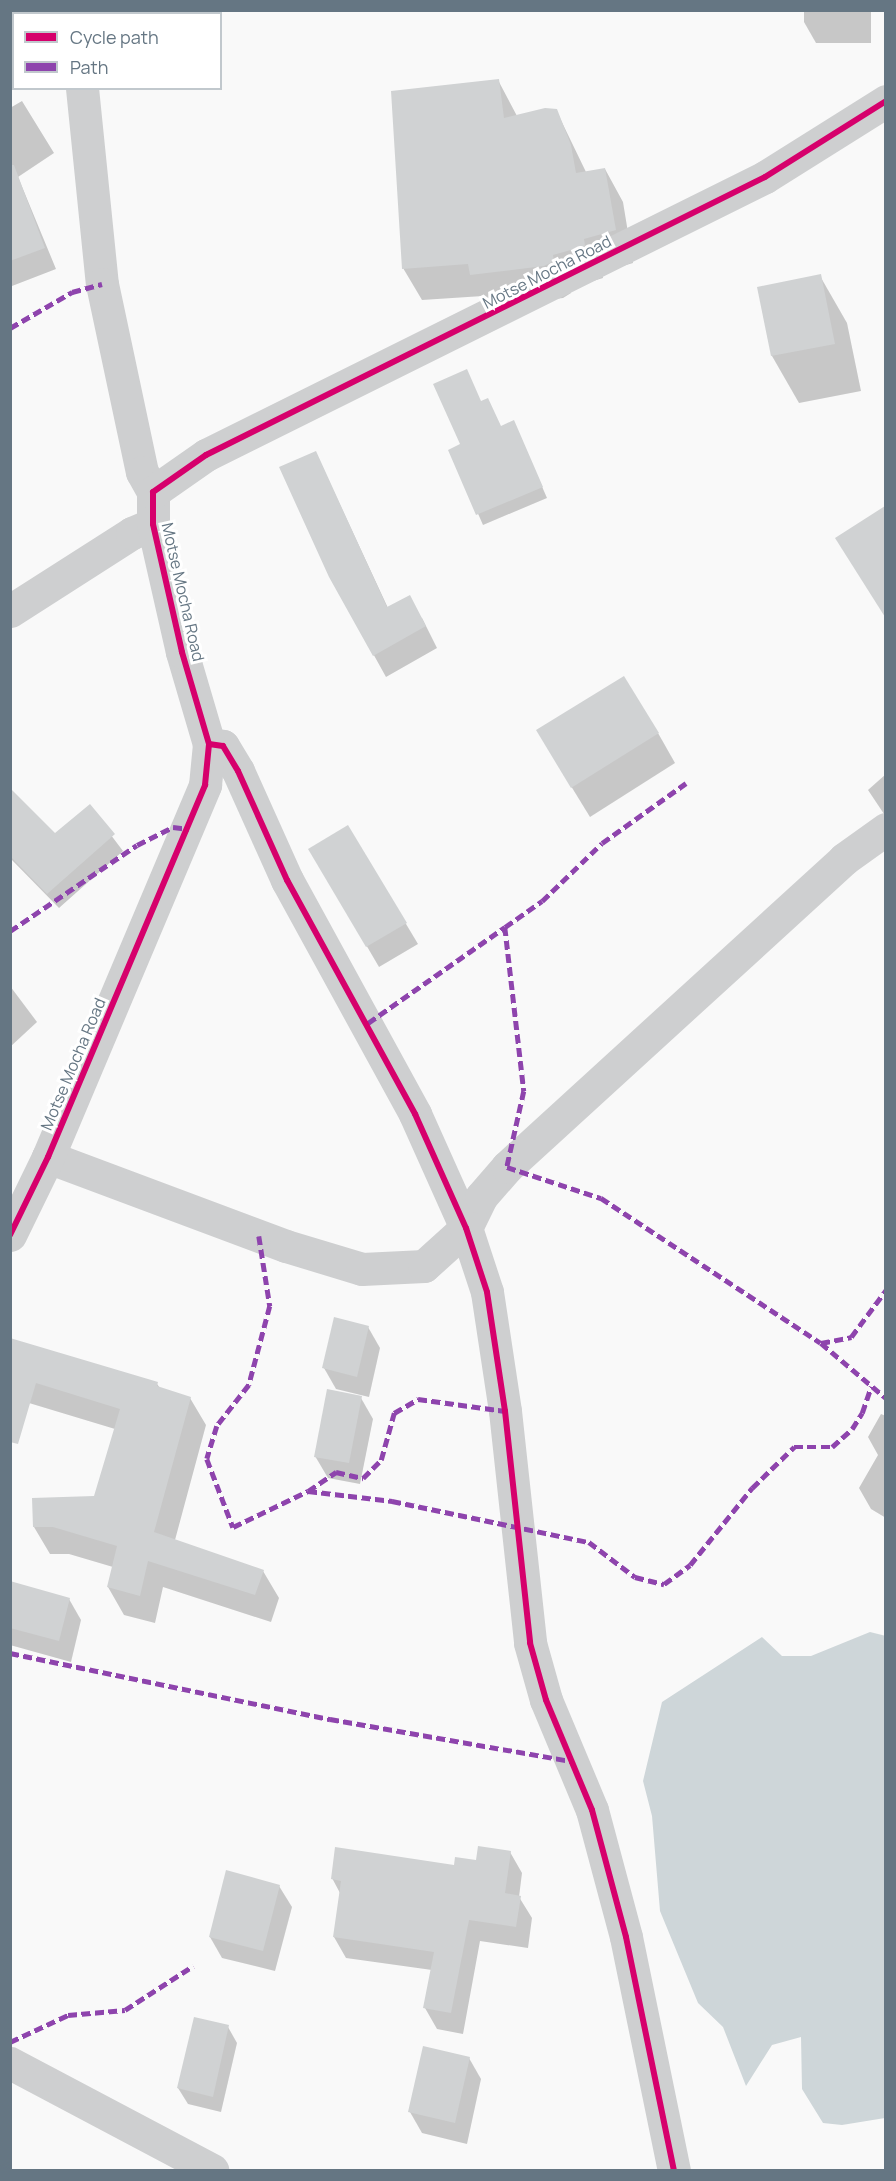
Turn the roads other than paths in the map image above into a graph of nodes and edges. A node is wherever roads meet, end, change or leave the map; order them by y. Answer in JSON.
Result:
{"nodes":[{"id":1,"x":82,"y":90,"type":"edge"},
{"id":2,"x":885,"y":102,"type":"edge"},
{"id":3,"x":153,"y":492,"type":"junction"},
{"id":4,"x":153,"y":524,"type":"junction"},
{"id":5,"x":10,"y":611,"type":"edge"},
{"id":6,"x":209,"y":744,"type":"junction"},
{"id":7,"x":885,"y":829,"type":"edge"},
{"id":8,"x":48,"y":1157,"type":"junction"},
{"id":9,"x":466,"y":1228,"type":"junction"},
{"id":10,"x":10,"y":1235,"type":"edge"},
{"id":11,"x":10,"y":2063,"type":"edge"},
{"id":12,"x":212,"y":2170,"type":"edge"},
{"id":13,"x":674,"y":2170,"type":"edge"}],
"edges":[{"from":1,"to":3,"type":"street"},
{"from":2,"to":3,"type":"street","name":"Motse Mocha Road"},
{"from":3,"to":4,"type":"street","name":"Motse Mocha Road"},
{"from":4,"to":5,"type":"street"},
{"from":4,"to":6,"type":"street","name":"Motse Mocha Road"},
{"from":6,"to":8,"type":"street","name":"Motse Mocha Road"},
{"from":6,"to":9,"type":"street"},
{"from":7,"to":9,"type":"street"},
{"from":8,"to":9,"type":"street"},
{"from":8,"to":10,"type":"street","name":"Motse Mocha Road"},
{"from":9,"to":13,"type":"street"},
{"from":11,"to":12,"type":"street"}]}
